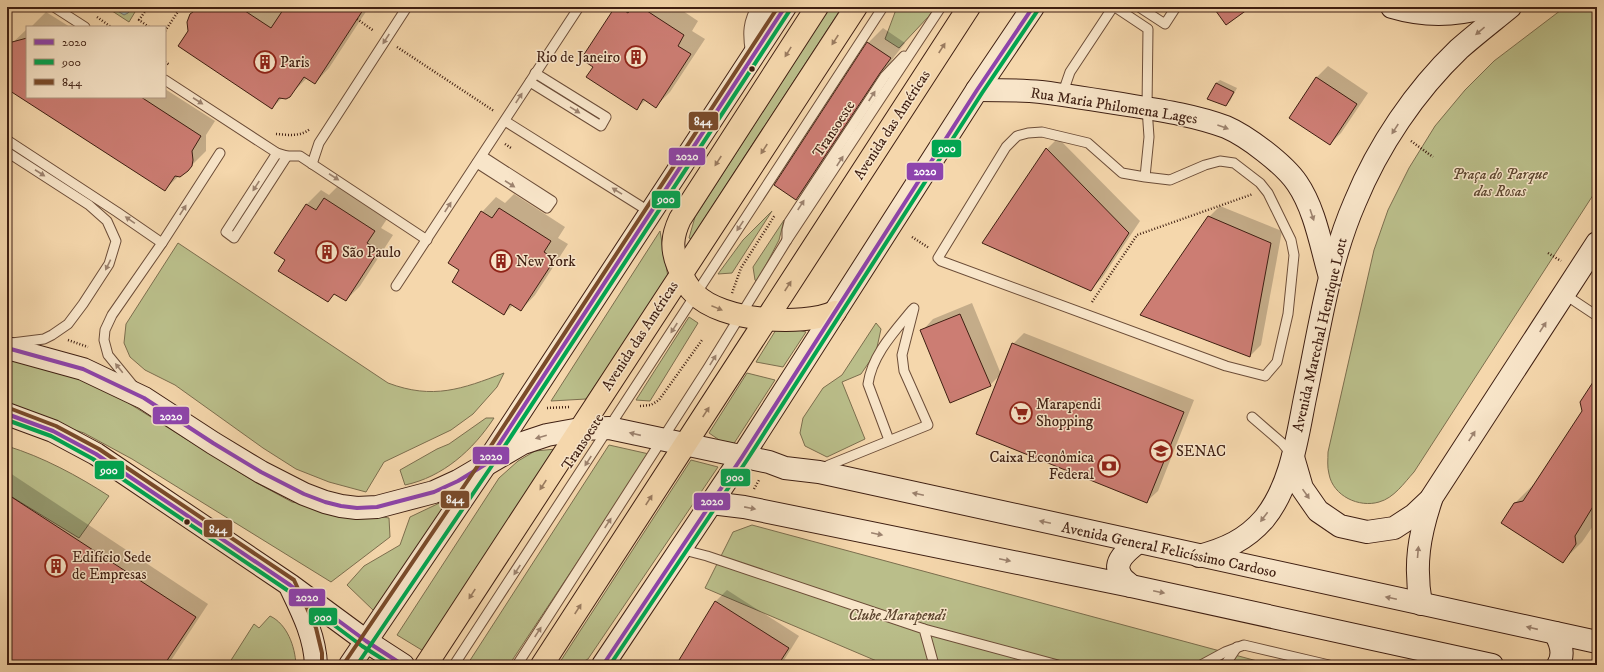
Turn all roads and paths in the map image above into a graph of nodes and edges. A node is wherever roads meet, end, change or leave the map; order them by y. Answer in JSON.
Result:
{"nodes":[{"id":1,"x":54,"y":7,"type":"edge"},
{"id":2,"x":148,"y":7,"type":"edge"},
{"id":3,"x":181,"y":7,"type":"edge"},
{"id":4,"x":407,"y":7,"type":"edge"},
{"id":5,"x":579,"y":7,"type":"edge"},
{"id":6,"x":762,"y":7,"type":"edge"},
{"id":7,"x":785,"y":7,"type":"edge"},
{"id":8,"x":816,"y":7,"type":"edge"},
{"id":9,"x":856,"y":7,"type":"edge"},
{"id":10,"x":883,"y":7,"type":"edge"},
{"id":11,"x":941,"y":7,"type":"edge"},
{"id":12,"x":969,"y":7,"type":"edge"},
{"id":13,"x":1033,"y":7,"type":"edge"},
{"id":14,"x":1114,"y":7,"type":"edge"},
{"id":15,"x":1139,"y":7,"type":"edge"},
{"id":16,"x":1176,"y":7,"type":"edge"},
{"id":17,"x":1392,"y":7,"type":"edge"},
{"id":18,"x":1486,"y":7,"type":"edge"},
{"id":19,"x":1510,"y":7,"type":"edge"},
{"id":20,"x":357,"y":19,"type":"dead end"},
{"id":21,"x":378,"y":25,"type":"dead end"},
{"id":22,"x":82,"y":26,"type":"edge"},
{"id":23,"x":148,"y":26,"type":"edge"},
{"id":24,"x":166,"y":30,"type":"edge"},
{"id":25,"x":374,"y":31,"type":"junction"},
{"id":26,"x":370,"y":38,"type":"dead end"},
{"id":27,"x":386,"y":40,"type":"junction"},
{"id":28,"x":755,"y":52,"type":"junction"},
{"id":29,"x":166,"y":63,"type":"edge"},
{"id":30,"x":171,"y":66,"type":"dead end"},
{"id":31,"x":535,"y":73,"type":"junction"},
{"id":32,"x":166,"y":81,"type":"edge"},
{"id":33,"x":530,"y":82,"type":"junction"},
{"id":34,"x":978,"y":90,"type":"junction"},
{"id":35,"x":1062,"y":95,"type":"junction"},
{"id":36,"x":1147,"y":108,"type":"junction"},
{"id":37,"x":496,"y":112,"type":"dead end"},
{"id":38,"x":505,"y":121,"type":"junction"},
{"id":39,"x":314,"y":125,"type":"dead end"},
{"id":40,"x":1395,"y":128,"type":"junction"},
{"id":41,"x":274,"y":134,"type":"dead end"},
{"id":42,"x":7,"y":140,"type":"edge"},
{"id":43,"x":7,"y":152,"type":"edge"},
{"id":44,"x":220,"y":153,"type":"dead end"},
{"id":45,"x":277,"y":153,"type":"junction"},
{"id":46,"x":287,"y":156,"type":"junction"},
{"id":47,"x":1433,"y":158,"type":"dead end"},
{"id":48,"x":479,"y":160,"type":"junction"},
{"id":49,"x":312,"y":164,"type":"junction"},
{"id":50,"x":1145,"y":177,"type":"junction"},
{"id":51,"x":1265,"y":190,"type":"junction"},
{"id":52,"x":650,"y":212,"type":"junction"},
{"id":53,"x":775,"y":215,"type":"dead end"},
{"id":54,"x":912,"y":237,"type":"dead end"},
{"id":55,"x":427,"y":240,"type":"junction"},
{"id":56,"x":162,"y":243,"type":"junction"},
{"id":57,"x":1597,"y":243,"type":"edge"},
{"id":58,"x":939,"y":254,"type":"junction"},
{"id":59,"x":681,"y":274,"type":"junction"},
{"id":60,"x":1330,"y":278,"type":"junction"},
{"id":61,"x":396,"y":286,"type":"dead end"},
{"id":62,"x":732,"y":293,"type":"dead end"},
{"id":63,"x":1564,"y":294,"type":"junction"},
{"id":64,"x":695,"y":295,"type":"junction"},
{"id":65,"x":835,"y":312,"type":"junction"},
{"id":66,"x":1083,"y":314,"type":"junction"},
{"id":67,"x":741,"y":316,"type":"junction"},
{"id":68,"x":1597,"y":316,"type":"edge"},
{"id":69,"x":767,"y":319,"type":"junction"},
{"id":70,"x":702,"y":340,"type":"dead end"},
{"id":71,"x":7,"y":343,"type":"edge"},
{"id":72,"x":7,"y":348,"type":"edge"},
{"id":73,"x":144,"y":398,"type":"junction"},
{"id":74,"x":636,"y":406,"type":"dead end"},
{"id":75,"x":572,"y":407,"type":"dead end"},
{"id":76,"x":544,"y":408,"type":"dead end"},
{"id":77,"x":7,"y":414,"type":"edge"},
{"id":78,"x":1252,"y":417,"type":"dead end"},
{"id":79,"x":609,"y":428,"type":"junction"},
{"id":80,"x":580,"y":429,"type":"junction"},
{"id":81,"x":662,"y":440,"type":"junction"},
{"id":82,"x":889,"y":440,"type":"junction"},
{"id":83,"x":685,"y":445,"type":"junction"},
{"id":84,"x":742,"y":457,"type":"junction"},
{"id":85,"x":1293,"y":457,"type":"junction"},
{"id":86,"x":486,"y":464,"type":"junction"},
{"id":87,"x":819,"y":472,"type":"junction"},
{"id":88,"x":1432,"y":497,"type":"junction"},
{"id":89,"x":711,"y":503,"type":"junction"},
{"id":90,"x":1137,"y":543,"type":"junction"},
{"id":91,"x":680,"y":549,"type":"junction"},
{"id":92,"x":1199,"y":556,"type":"junction"},
{"id":93,"x":290,"y":585,"type":"junction"},
{"id":94,"x":1131,"y":586,"type":"junction"},
{"id":95,"x":1421,"y":604,"type":"junction"},
{"id":96,"x":924,"y":629,"type":"junction"},
{"id":97,"x":1555,"y":633,"type":"junction"},
{"id":98,"x":366,"y":641,"type":"junction"},
{"id":99,"x":1597,"y":642,"type":"edge"},
{"id":100,"x":1237,"y":647,"type":"junction"},
{"id":101,"x":316,"y":665,"type":"edge"},
{"id":102,"x":350,"y":665,"type":"edge"},
{"id":103,"x":403,"y":665,"type":"edge"},
{"id":104,"x":426,"y":665,"type":"edge"},
{"id":105,"x":454,"y":665,"type":"edge"},
{"id":106,"x":516,"y":665,"type":"edge"},
{"id":107,"x":542,"y":665,"type":"edge"},
{"id":108,"x":603,"y":665,"type":"edge"},
{"id":109,"x":934,"y":665,"type":"edge"},
{"id":110,"x":1058,"y":665,"type":"edge"},
{"id":111,"x":1202,"y":665,"type":"edge"},
{"id":112,"x":1225,"y":665,"type":"edge"},
{"id":113,"x":1329,"y":665,"type":"edge"},
{"id":114,"x":1492,"y":665,"type":"edge"},
{"id":115,"x":1558,"y":665,"type":"edge"}],
"edges":[{"from":1,"to":22,"type":"lane"},
{"from":2,"to":23,"type":"path"},
{"from":3,"to":24,"type":"path"},
{"from":4,"to":27,"type":"lane","one_way":true},
{"from":5,"to":31,"type":"lane"},
{"from":6,"to":28,"type":"street"},
{"from":7,"to":28,"type":"street"},
{"from":8,"to":59,"type":"highway","one_way":true},
{"from":9,"to":59,"type":"highway","name":"Avenida das Américas","one_way":true},
{"from":10,"to":64,"type":"lane","name":"Transoeste","one_way":true},
{"from":67,"to":11,"type":"lane","name":"Transoeste","one_way":true},
{"from":69,"to":12,"type":"highway","name":"Avenida das Américas","one_way":true},
{"from":13,"to":34,"type":"street"},
{"from":14,"to":35,"type":"lane"},
{"from":14,"to":36,"type":"lane"},
{"from":15,"to":16,"type":"lane"},
{"from":17,"to":18,"type":"street"},
{"from":19,"to":40,"type":"street","name":"Avenida Marechal Henrique Lott","one_way":true},
{"from":20,"to":25,"type":"path"},
{"from":21,"to":25,"type":"path"},
{"from":25,"to":26,"type":"path"},
{"from":25,"to":27,"type":"path"},
{"from":27,"to":37,"type":"path"},
{"from":27,"to":49,"type":"lane"},
{"from":28,"to":52,"type":"street"},
{"from":29,"to":30,"type":"path"},
{"from":31,"to":33,"type":"lane"},
{"from":33,"to":31,"type":"lane","one_way":true},
{"from":32,"to":45,"type":"lane","one_way":true},
{"from":38,"to":33,"type":"lane","one_way":true},
{"from":34,"to":35,"type":"street","name":"Rua Maria Philomena Lages"},
{"from":34,"to":65,"type":"street"},
{"from":35,"to":36,"type":"street","name":"Rua Maria Philomena Lages"},
{"from":36,"to":50,"type":"lane"},
{"from":36,"to":60,"type":"street","name":"Rua Maria Philomena Lages","one_way":true},
{"from":38,"to":48,"type":"lane"},
{"from":52,"to":38,"type":"lane","one_way":true},
{"from":39,"to":41,"type":"path"},
{"from":40,"to":47,"type":"path"},
{"from":40,"to":60,"type":"street","name":"Avenida Marechal Henrique Lott","one_way":true},
{"from":56,"to":42,"type":"lane","one_way":true},
{"from":43,"to":71,"type":"lane","one_way":true},
{"from":56,"to":44,"type":"lane","one_way":true},
{"from":45,"to":46,"type":"lane"},
{"from":45,"to":46,"type":"lane","one_way":true},
{"from":46,"to":49,"type":"lane"},
{"from":48,"to":48,"type":"lane","one_way":true},
{"from":55,"to":48,"type":"lane","one_way":true},
{"from":49,"to":55,"type":"lane","one_way":true},
{"from":50,"to":51,"type":"lane"},
{"from":50,"to":58,"type":"lane"},
{"from":51,"to":66,"type":"path"},
{"from":51,"to":66,"type":"lane"},
{"from":52,"to":86,"type":"street"},
{"from":53,"to":62,"type":"path"},
{"from":54,"to":58,"type":"path"},
{"from":55,"to":61,"type":"lane"},
{"from":73,"to":56,"type":"lane","one_way":true},
{"from":57,"to":63,"type":"street"},
{"from":58,"to":66,"type":"lane"},
{"from":59,"to":64,"type":"highway"},
{"from":59,"to":80,"type":"highway","name":"Avenida das Américas"},
{"from":60,"to":85,"type":"street","name":"Avenida Marechal Henrique Lott"},
{"from":63,"to":68,"type":"lane"},
{"from":88,"to":63,"type":"street","one_way":true},
{"from":64,"to":67,"type":"highway","one_way":true},
{"from":64,"to":79,"type":"lane","name":"Transoeste","one_way":true},
{"from":65,"to":69,"type":"highway"},
{"from":65,"to":84,"type":"street"},
{"from":67,"to":69,"type":"highway"},
{"from":81,"to":67,"type":"lane","name":"Transoeste","one_way":true},
{"from":83,"to":69,"type":"highway","name":"Avenida das Américas","one_way":true},
{"from":70,"to":74,"type":"path"},
{"from":72,"to":73,"type":"street","name":"Avenida General Felicíssimo Cardoso"},
{"from":73,"to":86,"type":"street","name":"Avenida General Felicíssimo Cardoso"},
{"from":75,"to":76,"type":"path"},
{"from":77,"to":93,"type":"street"},
{"from":78,"to":85,"type":"lane"},
{"from":79,"to":80,"type":"street","name":"Avenida General Felicíssimo Cardoso"},
{"from":81,"to":79,"type":"street","name":"Avenida General Felicíssimo Cardoso","one_way":true},
{"from":79,"to":105,"type":"lane","name":"Transoeste","one_way":true},
{"from":80,"to":86,"type":"street","name":"Avenida General Felicíssimo Cardoso","one_way":true},
{"from":80,"to":104,"type":"highway","name":"Avenida das Américas","one_way":true},
{"from":81,"to":83,"type":"street","name":"Avenida General Felicíssimo Cardoso"},
{"from":106,"to":81,"type":"lane","name":"Transoeste","one_way":true},
{"from":82,"to":82,"type":"lane"},
{"from":82,"to":87,"type":"lane"},
{"from":83,"to":84,"type":"street","name":"Avenida General Felicíssimo Cardoso"},
{"from":107,"to":83,"type":"highway","name":"Avenida das Américas","one_way":true},
{"from":84,"to":87,"type":"street","name":"Avenida General Felicíssimo Cardoso"},
{"from":84,"to":89,"type":"street"},
{"from":85,"to":88,"type":"street","one_way":true},
{"from":85,"to":92,"type":"street","name":"Avenida Marechal Henrique Lott","one_way":true},
{"from":86,"to":98,"type":"street"},
{"from":90,"to":87,"type":"street","name":"Avenida General Felicíssimo Cardoso","one_way":true},
{"from":95,"to":88,"type":"street","one_way":true},
{"from":89,"to":91,"type":"street"},
{"from":89,"to":94,"type":"street","one_way":true},
{"from":90,"to":92,"type":"street","name":"Avenida General Felicíssimo Cardoso"},
{"from":90,"to":94,"type":"street"},
{"from":91,"to":96,"type":"lane"},
{"from":91,"to":108,"type":"street"},
{"from":95,"to":92,"type":"street","name":"Avenida General Felicíssimo Cardoso","one_way":true},
{"from":93,"to":98,"type":"street"},
{"from":93,"to":101,"type":"street"},
{"from":94,"to":114,"type":"street","one_way":true},
{"from":97,"to":95,"type":"street","name":"Avenida General Felicíssimo Cardoso","one_way":true},
{"from":96,"to":109,"type":"lane"},
{"from":96,"to":110,"type":"lane"},
{"from":97,"to":99,"type":"street","name":"Avenida General Felicíssimo Cardoso"},
{"from":97,"to":115,"type":"street"},
{"from":98,"to":102,"type":"street"},
{"from":98,"to":103,"type":"street"},
{"from":100,"to":111,"type":"lane"},
{"from":100,"to":112,"type":"lane"},
{"from":100,"to":113,"type":"lane"}]}
